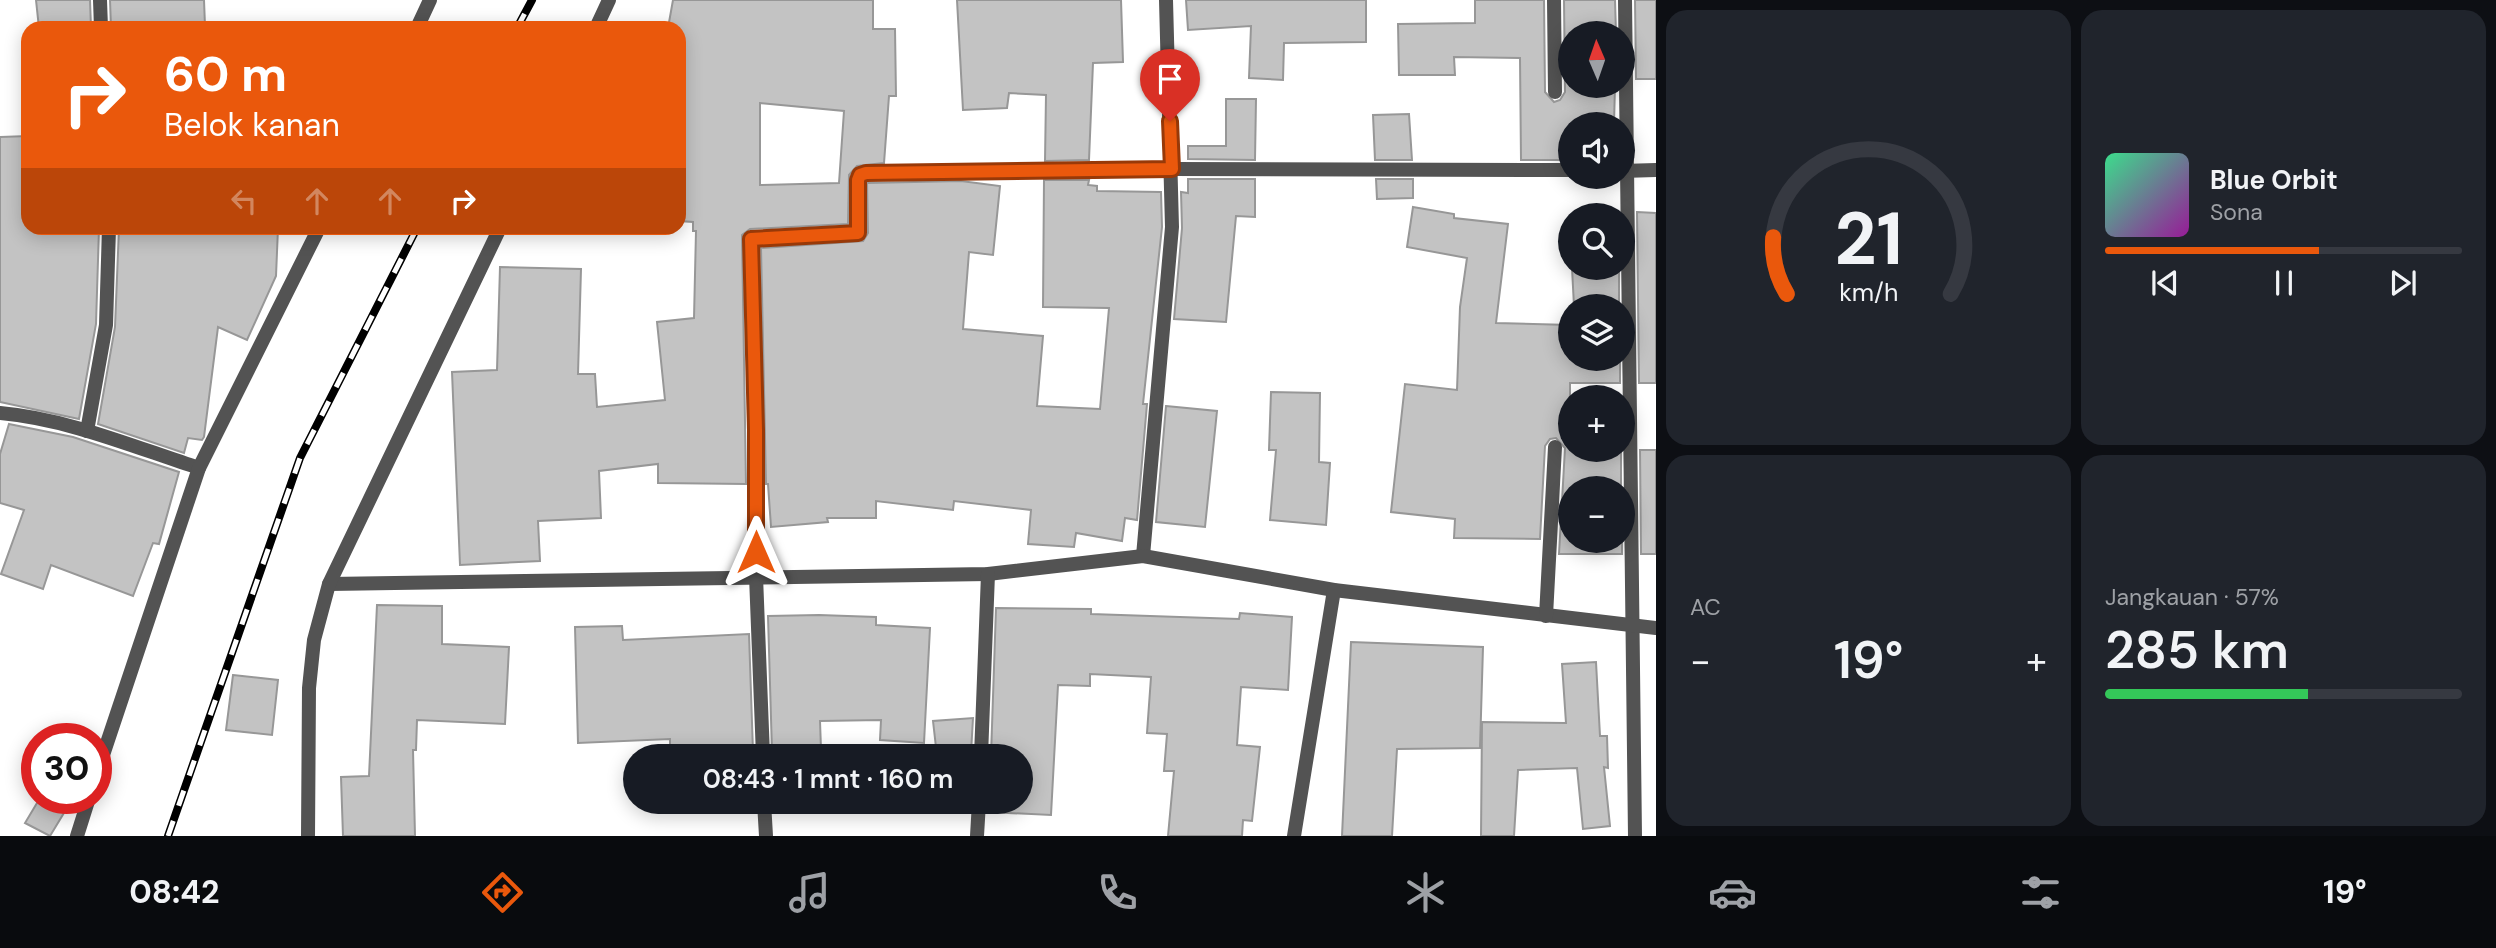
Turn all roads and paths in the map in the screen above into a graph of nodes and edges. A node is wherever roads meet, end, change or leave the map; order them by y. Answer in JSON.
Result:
{"nodes":[{"id":1,"x":100,"y":0,"type":"edge"},
{"id":2,"x":430,"y":0,"type":"edge"},
{"id":3,"x":609,"y":0,"type":"edge"},
{"id":4,"x":1166,"y":0,"type":"edge"},
{"id":5,"x":1554,"y":0,"type":"edge"},
{"id":6,"x":1625,"y":0,"type":"edge"},
{"id":7,"x":101,"y":21,"type":"edge"},
{"id":8,"x":420,"y":21,"type":"edge"},
{"id":9,"x":599,"y":21,"type":"edge"},
{"id":10,"x":1555,"y":92,"type":"dead end"},
{"id":11,"x":1624,"y":112,"type":"edge"},
{"id":12,"x":1172,"y":169,"type":"junction"},
{"id":13,"x":1558,"y":170,"type":"edge"},
{"id":14,"x":1656,"y":170,"type":"edge"},
{"id":15,"x":1635,"y":171,"type":"edge"},
{"id":16,"x":1624,"y":189,"type":"edge"},
{"id":17,"x":109,"y":235,"type":"edge"},
{"id":18,"x":315,"y":235,"type":"edge"},
{"id":19,"x":497,"y":235,"type":"edge"},
{"id":20,"x":0,"y":413,"type":"edge"},
{"id":21,"x":87,"y":431,"type":"junction"},
{"id":22,"x":1555,"y":447,"type":"dead end"},
{"id":23,"x":199,"y":468,"type":"junction"},
{"id":24,"x":1143,"y":556,"type":"junction"},
{"id":25,"x":988,"y":574,"type":"junction"},
{"id":26,"x":755,"y":576,"type":"junction"},
{"id":27,"x":330,"y":584,"type":"junction"},
{"id":28,"x":1334,"y":590,"type":"junction"},
{"id":29,"x":1546,"y":616,"type":"junction"},
{"id":30,"x":1630,"y":626,"type":"junction"},
{"id":31,"x":1656,"y":628,"type":"edge"},
{"id":32,"x":112,"y":728,"type":"edge"},
{"id":33,"x":762,"y":744,"type":"edge"},
{"id":34,"x":981,"y":744,"type":"edge"},
{"id":35,"x":84,"y":814,"type":"edge"},
{"id":36,"x":765,"y":814,"type":"edge"},
{"id":37,"x":978,"y":814,"type":"edge"},
{"id":38,"x":78,"y":836,"type":"edge"},
{"id":39,"x":308,"y":836,"type":"edge"},
{"id":40,"x":766,"y":836,"type":"edge"},
{"id":41,"x":977,"y":836,"type":"edge"},
{"id":42,"x":1294,"y":836,"type":"edge"},
{"id":43,"x":1635,"y":836,"type":"edge"}],
"edges":[{"from":1,"to":7,"type":"street"},
{"from":2,"to":8,"type":"street"},
{"from":3,"to":9,"type":"street"},
{"from":4,"to":12,"type":"street"},
{"from":5,"to":10,"type":"street"},
{"from":6,"to":11,"type":"street"},
{"from":12,"to":13,"type":"street"},
{"from":12,"to":24,"type":"street"},
{"from":12,"to":26,"type":"street"},
{"from":14,"to":15,"type":"street"},
{"from":16,"to":30,"type":"street"},
{"from":17,"to":21,"type":"street"},
{"from":18,"to":23,"type":"street"},
{"from":19,"to":27,"type":"street"},
{"from":20,"to":21,"type":"street"},
{"from":21,"to":23,"type":"street"},
{"from":22,"to":29,"type":"street"},
{"from":23,"to":32,"type":"street"},
{"from":24,"to":25,"type":"street"},
{"from":24,"to":28,"type":"street"},
{"from":25,"to":26,"type":"street"},
{"from":25,"to":34,"type":"street"},
{"from":26,"to":27,"type":"street"},
{"from":26,"to":33,"type":"street"},
{"from":27,"to":39,"type":"street"},
{"from":28,"to":29,"type":"street"},
{"from":28,"to":42,"type":"street"},
{"from":29,"to":30,"type":"street"},
{"from":30,"to":31,"type":"street"},
{"from":30,"to":43,"type":"street"},
{"from":35,"to":38,"type":"street"},
{"from":36,"to":40,"type":"street"},
{"from":37,"to":41,"type":"street"}]}
